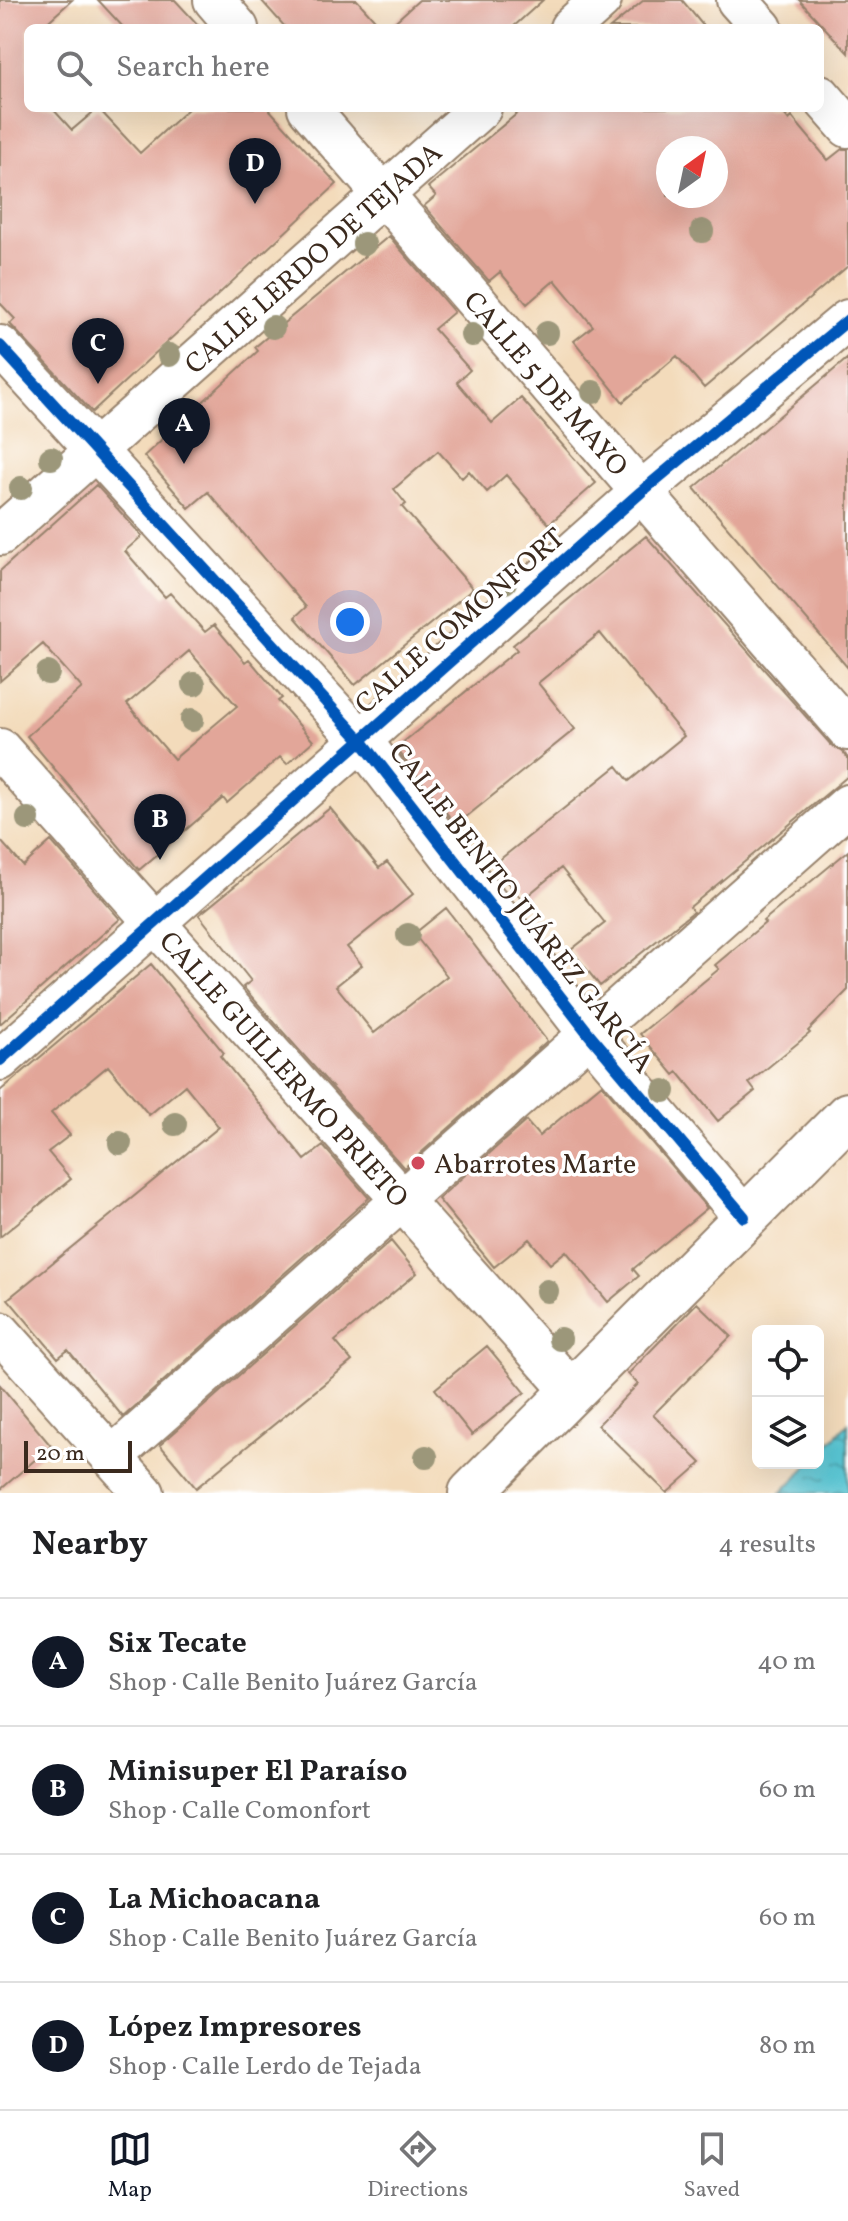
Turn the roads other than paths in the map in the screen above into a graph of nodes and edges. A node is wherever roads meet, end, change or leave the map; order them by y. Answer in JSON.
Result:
{"nodes":[{"id":1,"x":214,"y":0,"type":"edge"},
{"id":2,"x":601,"y":0,"type":"edge"},
{"id":3,"x":737,"y":0,"type":"edge"},
{"id":4,"x":235,"y":24,"type":"edge"},
{"id":5,"x":574,"y":24,"type":"edge"},
{"id":6,"x":758,"y":24,"type":"edge"},
{"id":7,"x":824,"y":100,"type":"edge"},
{"id":8,"x":311,"y":112,"type":"edge"},
{"id":9,"x":476,"y":112,"type":"edge"},
{"id":10,"x":848,"y":127,"type":"edge"},
{"id":11,"x":383,"y":195,"type":"junction"},
{"id":12,"x":848,"y":320,"type":"edge"},
{"id":13,"x":0,"y":346,"type":"edge"},
{"id":14,"x":96,"y":451,"type":"junction"},
{"id":15,"x":641,"y":492,"type":"junction"},
{"id":16,"x":0,"y":535,"type":"edge"},
{"id":17,"x":848,"y":730,"type":"edge"},
{"id":18,"x":360,"y":739,"type":"junction"},
{"id":19,"x":0,"y":749,"type":"edge"},
{"id":20,"x":848,"y":805,"type":"edge"},
{"id":21,"x":156,"y":923,"type":"junction"},
{"id":22,"x":589,"y":1034,"type":"junction"},
{"id":23,"x":0,"y":1060,"type":"edge"},
{"id":24,"x":848,"y":1115,"type":"edge"},
{"id":25,"x":402,"y":1200,"type":"junction"},
{"id":26,"x":744,"y":1217,"type":"junction"},
{"id":27,"x":0,"y":1332,"type":"edge"},
{"id":28,"x":571,"y":1390,"type":"junction"},
{"id":29,"x":112,"y":1457,"type":"junction"},
{"id":30,"x":144,"y":1493,"type":"edge"},
{"id":31,"x":471,"y":1493,"type":"edge"}],
"edges":[{"from":1,"to":4,"type":"street"},
{"from":2,"to":5,"type":"street"},
{"from":3,"to":6,"type":"street"},
{"from":7,"to":10,"type":"street"},
{"from":8,"to":11,"type":"street","name":"CALLE 5 DE MAYO"},
{"from":9,"to":11,"type":"street","name":"CALLE LERDO DE TEJADA"},
{"from":11,"to":14,"type":"street","name":"CALLE LERDO DE TEJADA"},
{"from":11,"to":15,"type":"street","name":"CALLE 5 DE MAYO"},
{"from":12,"to":15,"type":"street","name":"CALLE COMONFORT"},
{"from":13,"to":14,"type":"street","name":"CALLE BENITO JUÁREZ GARCÍA"},
{"from":14,"to":16,"type":"street","name":"CALLE LERDO DE TEJADA"},
{"from":14,"to":18,"type":"street","name":"CALLE BENITO JUÁREZ GARCÍA"},
{"from":15,"to":17,"type":"street","name":"CALLE 5 DE MAYO"},
{"from":15,"to":18,"type":"street","name":"CALLE COMONFORT"},
{"from":18,"to":21,"type":"street","name":"CALLE COMONFORT"},
{"from":18,"to":22,"type":"street","name":"CALLE BENITO JUÁREZ GARCÍA"},
{"from":19,"to":21,"type":"street","name":"CALLE GUILLERMO PRIETO"},
{"from":20,"to":22,"type":"street"},
{"from":21,"to":23,"type":"street","name":"CALLE COMONFORT"},
{"from":21,"to":25,"type":"street","name":"CALLE GUILLERMO PRIETO"},
{"from":22,"to":25,"type":"street"},
{"from":22,"to":26,"type":"street","name":"CALLE BENITO JUÁREZ GARCÍA"},
{"from":24,"to":26,"type":"street"},
{"from":25,"to":28,"type":"street","name":"CALLE GUILLERMO PRIETO"},
{"from":25,"to":29,"type":"street"},
{"from":26,"to":28,"type":"street"},
{"from":27,"to":29,"type":"street"},
{"from":28,"to":31,"type":"street"},
{"from":29,"to":30,"type":"street"}]}
